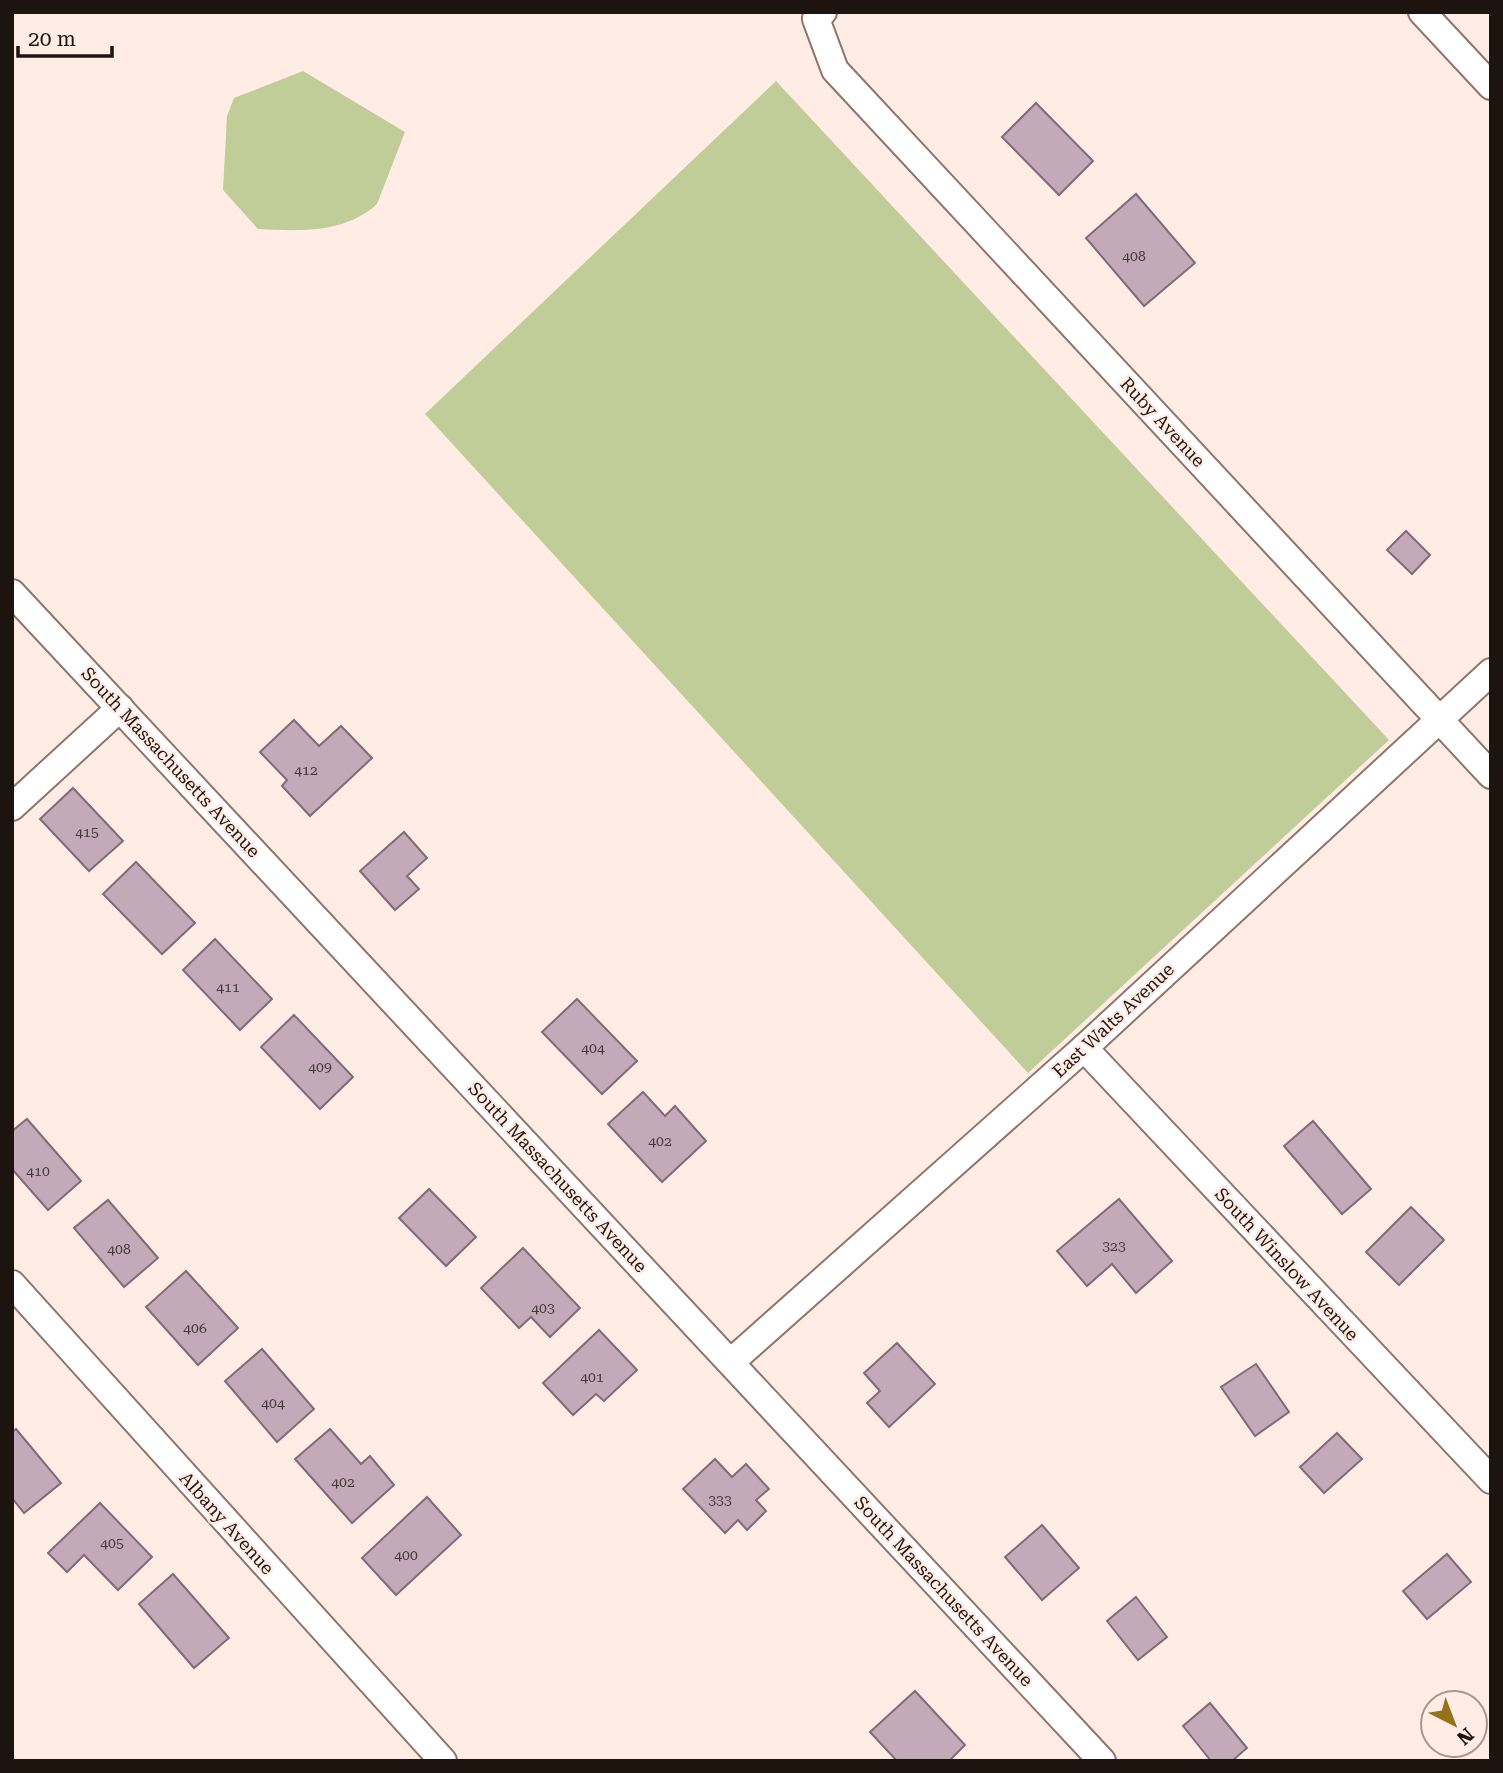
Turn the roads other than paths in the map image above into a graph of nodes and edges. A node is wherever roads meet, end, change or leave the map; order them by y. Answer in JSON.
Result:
{"nodes":[{"id":1,"x":823,"y":12,"type":"edge"},
{"id":2,"x":1422,"y":12,"type":"edge"},
{"id":3,"x":1491,"y":86,"type":"edge"},
{"id":4,"x":12,"y":593,"type":"edge"},
{"id":5,"x":1491,"y":672,"type":"edge"},
{"id":6,"x":120,"y":708,"type":"junction"},
{"id":7,"x":1439,"y":719,"type":"junction"},
{"id":8,"x":1491,"y":775,"type":"edge"},
{"id":9,"x":12,"y":807,"type":"edge"},
{"id":10,"x":1084,"y":1048,"type":"junction"},
{"id":11,"x":12,"y":1284,"type":"edge"},
{"id":12,"x":731,"y":1362,"type":"junction"},
{"id":13,"x":1491,"y":1480,"type":"edge"},
{"id":14,"x":443,"y":1761,"type":"edge"},
{"id":15,"x":1102,"y":1761,"type":"edge"}],
"edges":[{"from":1,"to":7,"type":"street","name":"Ruby Avenue"},
{"from":2,"to":3,"type":"street"},
{"from":4,"to":6,"type":"street","name":"South Massachusetts Avenue"},
{"from":5,"to":7,"type":"street","name":"East Walts Avenue"},
{"from":6,"to":9,"type":"street"},
{"from":6,"to":12,"type":"street","name":"South Massachusetts Avenue"},
{"from":7,"to":8,"type":"street","name":"Ruby Avenue"},
{"from":7,"to":10,"type":"street","name":"East Walts Avenue"},
{"from":10,"to":12,"type":"street","name":"East Walts Avenue"},
{"from":10,"to":13,"type":"street","name":"South Winslow Avenue"},
{"from":11,"to":14,"type":"street","name":"Albany Avenue"},
{"from":12,"to":15,"type":"street","name":"South Massachusetts Avenue"}]}
